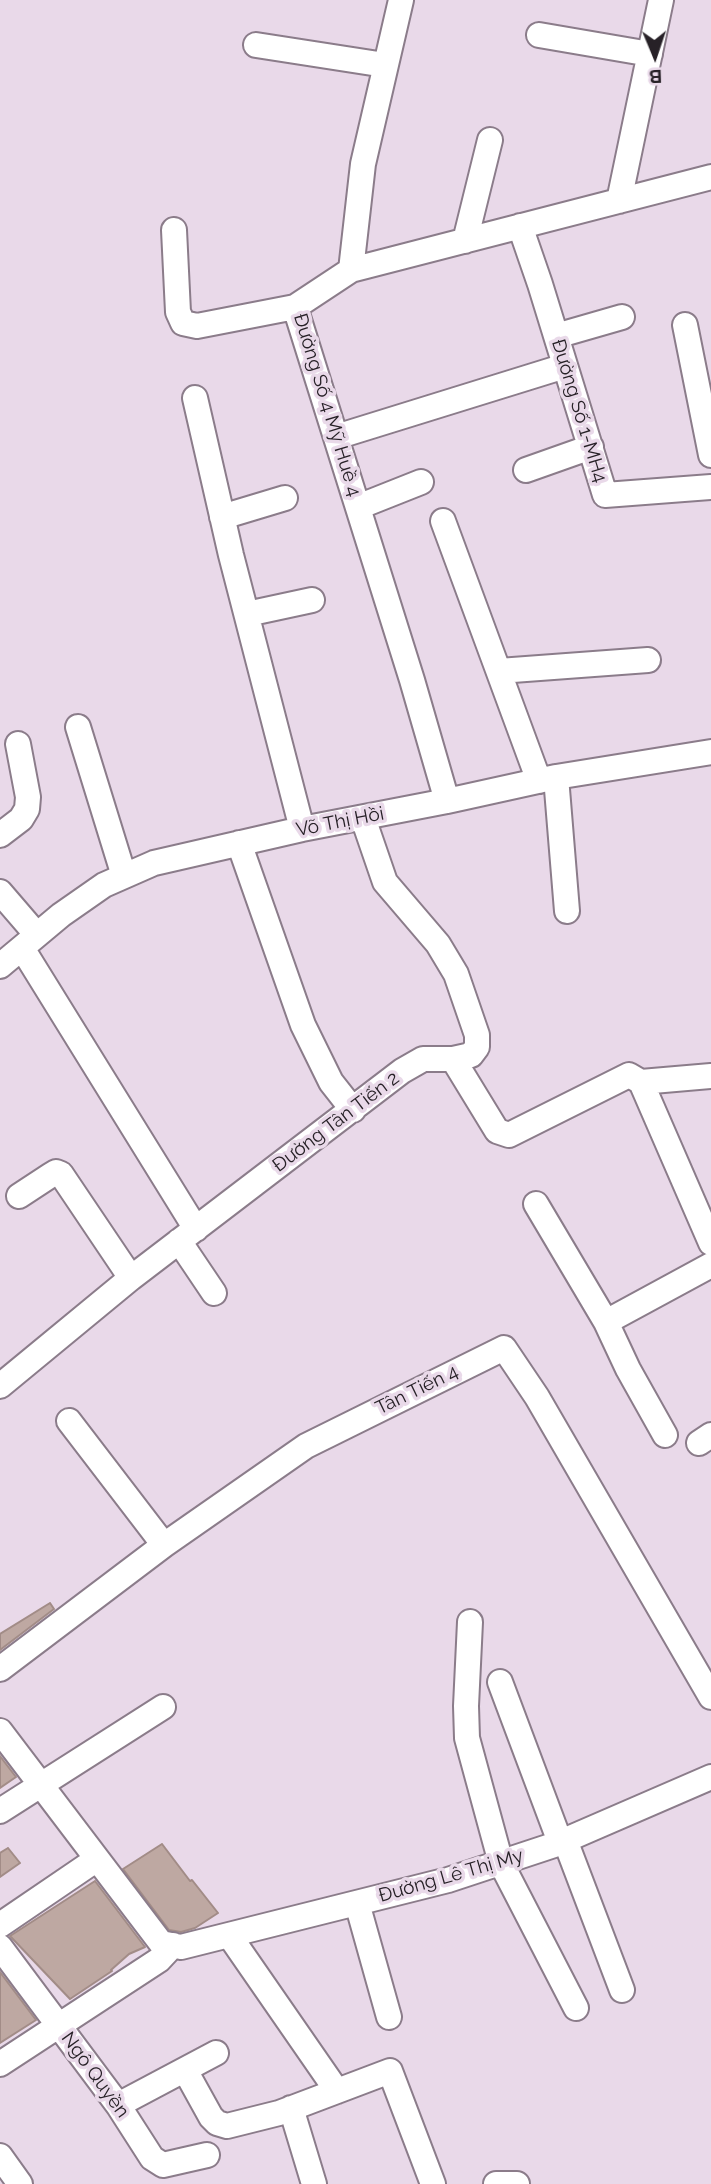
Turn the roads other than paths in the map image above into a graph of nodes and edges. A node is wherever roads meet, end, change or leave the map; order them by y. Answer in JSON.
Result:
{"nodes":[{"id":1,"x":401,"y":0,"type":"edge"},
{"id":2,"x":661,"y":0,"type":"edge"},
{"id":3,"x":538,"y":35,"type":"dead end"},
{"id":4,"x":256,"y":45,"type":"dead end"},
{"id":5,"x":650,"y":54,"type":"junction"},
{"id":6,"x":385,"y":65,"type":"junction"},
{"id":7,"x":490,"y":140,"type":"dead end"},
{"id":8,"x":711,"y":177,"type":"edge"},
{"id":9,"x":620,"y":201,"type":"junction"},
{"id":10,"x":520,"y":226,"type":"junction"},
{"id":11,"x":174,"y":230,"type":"dead end"},
{"id":12,"x":465,"y":241,"type":"junction"},
{"id":13,"x":351,"y":270,"type":"junction"},
{"id":14,"x":295,"y":307,"type":"junction"},
{"id":15,"x":622,"y":317,"type":"dead end"},
{"id":16,"x":685,"y":325,"type":"dead end"},
{"id":17,"x":556,"y":336,"type":"junction"},
{"id":18,"x":565,"y":366,"type":"junction"},
{"id":19,"x":195,"y":398,"type":"dead end"},
{"id":20,"x":336,"y":437,"type":"junction"},
{"id":21,"x":590,"y":447,"type":"junction"},
{"id":22,"x":711,"y":456,"type":"edge"},
{"id":23,"x":526,"y":470,"type":"dead end"},
{"id":24,"x":421,"y":482,"type":"dead end"},
{"id":25,"x":711,"y":487,"type":"edge"},
{"id":26,"x":285,"y":498,"type":"dead end"},
{"id":27,"x":358,"y":507,"type":"junction"},
{"id":28,"x":222,"y":517,"type":"junction"},
{"id":29,"x":443,"y":521,"type":"dead end"},
{"id":30,"x":312,"y":600,"type":"dead end"},
{"id":31,"x":247,"y":614,"type":"junction"},
{"id":32,"x":648,"y":660,"type":"dead end"},
{"id":33,"x":499,"y":671,"type":"junction"},
{"id":34,"x":78,"y":727,"type":"dead end"},
{"id":35,"x":18,"y":744,"type":"dead end"},
{"id":36,"x":711,"y":752,"type":"edge"},
{"id":37,"x":548,"y":779,"type":"junction"},
{"id":38,"x":447,"y":801,"type":"junction"},
{"id":39,"x":363,"y":817,"type":"junction"},
{"id":40,"x":302,"y":829,"type":"junction"},
{"id":41,"x":0,"y":835,"type":"edge"},
{"id":42,"x":239,"y":843,"type":"junction"},
{"id":43,"x":124,"y":876,"type":"junction"},
{"id":44,"x":0,"y":892,"type":"edge"},
{"id":45,"x":568,"y":911,"type":"dead end"},
{"id":46,"x":29,"y":941,"type":"junction"},
{"id":47,"x":0,"y":966,"type":"edge"},
{"id":48,"x":453,"y":1059,"type":"junction"},
{"id":49,"x":711,"y":1076,"type":"edge"},
{"id":50,"x":640,"y":1082,"type":"junction"},
{"id":51,"x":353,"y":1110,"type":"junction"},
{"id":52,"x":19,"y":1196,"type":"dead end"},
{"id":53,"x":536,"y":1204,"type":"dead end"},
{"id":54,"x":187,"y":1235,"type":"junction"},
{"id":55,"x":711,"y":1243,"type":"edge"},
{"id":56,"x":711,"y":1265,"type":"edge"},
{"id":57,"x":131,"y":1278,"type":"junction"},
{"id":58,"x":214,"y":1293,"type":"dead end"},
{"id":59,"x":606,"y":1322,"type":"junction"},
{"id":60,"x":0,"y":1386,"type":"edge"},
{"id":61,"x":69,"y":1421,"type":"dead end"},
{"id":62,"x":665,"y":1435,"type":"dead end"},
{"id":63,"x":164,"y":1545,"type":"junction"},
{"id":64,"x":470,"y":1622,"type":"dead end"},
{"id":65,"x":0,"y":1669,"type":"edge"},
{"id":66,"x":500,"y":1682,"type":"dead end"},
{"id":67,"x":711,"y":1697,"type":"edge"},
{"id":68,"x":163,"y":1707,"type":"dead end"},
{"id":69,"x":0,"y":1731,"type":"edge"},
{"id":70,"x":711,"y":1777,"type":"edge"},
{"id":71,"x":41,"y":1783,"type":"junction"},
{"id":72,"x":0,"y":1811,"type":"edge"},
{"id":73,"x":563,"y":1841,"type":"junction"},
{"id":74,"x":97,"y":1858,"type":"junction"},
{"id":75,"x":500,"y":1863,"type":"junction"},
{"id":76,"x":357,"y":1903,"type":"junction"},
{"id":77,"x":0,"y":1925,"type":"edge"},
{"id":78,"x":229,"y":1935,"type":"junction"},
{"id":79,"x":177,"y":1946,"type":"junction"},
{"id":80,"x":0,"y":1947,"type":"edge"},
{"id":81,"x":622,"y":1990,"type":"dead end"},
{"id":82,"x":576,"y":2008,"type":"dead end"},
{"id":83,"x":389,"y":2017,"type":"dead end"},
{"id":84,"x":58,"y":2025,"type":"junction"},
{"id":85,"x":216,"y":2053,"type":"dead end"},
{"id":86,"x":0,"y":2064,"type":"edge"},
{"id":87,"x":185,"y":2070,"type":"junction"},
{"id":88,"x":337,"y":2091,"type":"junction"},
{"id":89,"x":118,"y":2105,"type":"junction"},
{"id":90,"x":291,"y":2108,"type":"junction"},
{"id":91,"x":207,"y":2155,"type":"dead end"},
{"id":92,"x":0,"y":2156,"type":"edge"},
{"id":93,"x":20,"y":2184,"type":"edge"},
{"id":94,"x":314,"y":2184,"type":"edge"},
{"id":95,"x":433,"y":2184,"type":"edge"},
{"id":96,"x":496,"y":2184,"type":"edge"},
{"id":97,"x":517,"y":2184,"type":"edge"}],
"edges":[{"from":1,"to":6,"type":"street"},
{"from":2,"to":5,"type":"street"},
{"from":3,"to":5,"type":"street"},
{"from":4,"to":6,"type":"street"},
{"from":5,"to":9,"type":"street"},
{"from":6,"to":13,"type":"street"},
{"from":7,"to":12,"type":"street"},
{"from":8,"to":9,"type":"street","name":"Đường Số 4 Mỹ Huề 4"},
{"from":9,"to":10,"type":"street","name":"Đường Số 4 Mỹ Huề 4"},
{"from":10,"to":12,"type":"street","name":"Đường Số 4 Mỹ Huề 4"},
{"from":10,"to":17,"type":"street","name":"Đường Số 1-MH4"},
{"from":11,"to":14,"type":"street"},
{"from":12,"to":13,"type":"street","name":"Đường Số 4 Mỹ Huề 4"},
{"from":13,"to":14,"type":"street","name":"Đường Số 4 Mỹ Huề 4"},
{"from":14,"to":20,"type":"street","name":"Đường Số 4 Mỹ Huề 4"},
{"from":15,"to":17,"type":"street"},
{"from":16,"to":22,"type":"street"},
{"from":17,"to":18,"type":"street","name":"Đường Số 1-MH4"},
{"from":18,"to":20,"type":"street"},
{"from":18,"to":21,"type":"street","name":"Đường Số 1-MH4"},
{"from":19,"to":28,"type":"street"},
{"from":20,"to":27,"type":"street","name":"Đường Số 4 Mỹ Huề 4"},
{"from":21,"to":23,"type":"street"},
{"from":21,"to":25,"type":"street","name":"Đường Số 1-MH4"},
{"from":24,"to":27,"type":"street"},
{"from":26,"to":28,"type":"street"},
{"from":27,"to":38,"type":"street","name":"Đường Số 4 Mỹ Huề 4"},
{"from":28,"to":31,"type":"street"},
{"from":29,"to":33,"type":"street"},
{"from":30,"to":31,"type":"street"},
{"from":31,"to":40,"type":"street"},
{"from":32,"to":33,"type":"street"},
{"from":33,"to":37,"type":"street"},
{"from":34,"to":43,"type":"street"},
{"from":35,"to":41,"type":"street"},
{"from":36,"to":37,"type":"street","name":"Võ Thị Hồi"},
{"from":37,"to":38,"type":"street","name":"Võ Thị Hồi"},
{"from":37,"to":45,"type":"street"},
{"from":38,"to":39,"type":"street","name":"Võ Thị Hồi"},
{"from":39,"to":40,"type":"street","name":"Võ Thị Hồi"},
{"from":39,"to":48,"type":"street"},
{"from":40,"to":42,"type":"street","name":"Võ Thị Hồi"},
{"from":42,"to":43,"type":"street","name":"Võ Thị Hồi"},
{"from":42,"to":51,"type":"street"},
{"from":43,"to":46,"type":"street","name":"Võ Thị Hồi"},
{"from":44,"to":46,"type":"street"},
{"from":46,"to":47,"type":"street","name":"Võ Thị Hồi"},
{"from":46,"to":54,"type":"street"},
{"from":48,"to":50,"type":"street"},
{"from":48,"to":51,"type":"street","name":"Đường Tân Tiến 2"},
{"from":49,"to":50,"type":"street"},
{"from":50,"to":55,"type":"street"},
{"from":51,"to":54,"type":"street","name":"Đường Tân Tiến 2"},
{"from":52,"to":57,"type":"street"},
{"from":53,"to":59,"type":"street"},
{"from":54,"to":57,"type":"street","name":"Đường Tân Tiến 2"},
{"from":54,"to":58,"type":"street"},
{"from":56,"to":59,"type":"street"},
{"from":57,"to":60,"type":"street","name":"Đường Tân Tiến 2"},
{"from":59,"to":62,"type":"street"},
{"from":61,"to":63,"type":"street"},
{"from":63,"to":65,"type":"street","name":"Tân Tiến 4"},
{"from":63,"to":67,"type":"street","name":"Tân Tiến 4"},
{"from":64,"to":75,"type":"street"},
{"from":66,"to":73,"type":"street"},
{"from":68,"to":71,"type":"street"},
{"from":69,"to":71,"type":"street"},
{"from":70,"to":73,"type":"street","name":"Đường Lê Thị My"},
{"from":71,"to":72,"type":"street"},
{"from":71,"to":74,"type":"street"},
{"from":73,"to":75,"type":"street","name":"Đường Lê Thị My"},
{"from":73,"to":81,"type":"street"},
{"from":74,"to":77,"type":"street"},
{"from":74,"to":79,"type":"street"},
{"from":75,"to":76,"type":"street","name":"Đường Lê Thị My"},
{"from":75,"to":82,"type":"street"},
{"from":76,"to":78,"type":"street","name":"Đường Lê Thị My"},
{"from":76,"to":83,"type":"street"},
{"from":78,"to":79,"type":"street","name":"Đường Lê Thị My"},
{"from":78,"to":88,"type":"street"},
{"from":79,"to":84,"type":"street"},
{"from":80,"to":84,"type":"street","name":"Ngô Quyền"},
{"from":84,"to":86,"type":"street"},
{"from":84,"to":89,"type":"street","name":"Ngô Quyền"},
{"from":85,"to":87,"type":"street"},
{"from":87,"to":89,"type":"street"},
{"from":87,"to":90,"type":"street"},
{"from":88,"to":90,"type":"street"},
{"from":88,"to":95,"type":"street"},
{"from":89,"to":91,"type":"street","name":"Ngô Quyền"},
{"from":90,"to":94,"type":"street"},
{"from":92,"to":93,"type":"street"},
{"from":96,"to":97,"type":"street"}]}
